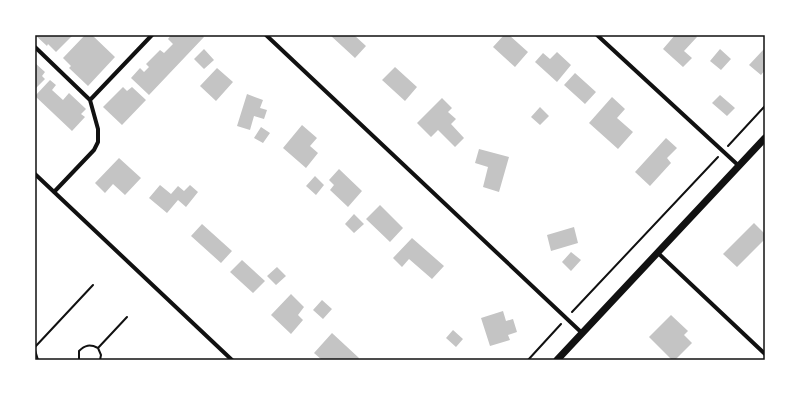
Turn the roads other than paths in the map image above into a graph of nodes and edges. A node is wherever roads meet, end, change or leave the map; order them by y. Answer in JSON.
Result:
{"nodes":[{"id":1,"x":152,"y":35,"type":"edge"},
{"id":2,"x":266,"y":35,"type":"edge"},
{"id":3,"x":597,"y":35,"type":"edge"},
{"id":4,"x":35,"y":47,"type":"edge"},
{"id":5,"x":90,"y":100,"type":"junction"},
{"id":6,"x":765,"y":138,"type":"edge"},
{"id":7,"x":738,"y":166,"type":"junction"},
{"id":8,"x":35,"y":174,"type":"edge"},
{"id":9,"x":54,"y":192,"type":"junction"},
{"id":10,"x":658,"y":253,"type":"junction"},
{"id":11,"x":582,"y":333,"type":"junction"},
{"id":12,"x":765,"y":354,"type":"edge"},
{"id":13,"x":232,"y":360,"type":"edge"},
{"id":14,"x":557,"y":360,"type":"edge"}],
"edges":[{"from":1,"to":5,"type":"street"},
{"from":2,"to":11,"type":"street"},
{"from":3,"to":7,"type":"street"},
{"from":4,"to":5,"type":"street"},
{"from":5,"to":9,"type":"street"},
{"from":6,"to":7,"type":"street"},
{"from":7,"to":10,"type":"street"},
{"from":8,"to":9,"type":"street"},
{"from":9,"to":13,"type":"street"},
{"from":10,"to":11,"type":"street"},
{"from":10,"to":12,"type":"street"},
{"from":11,"to":14,"type":"street"}]}
